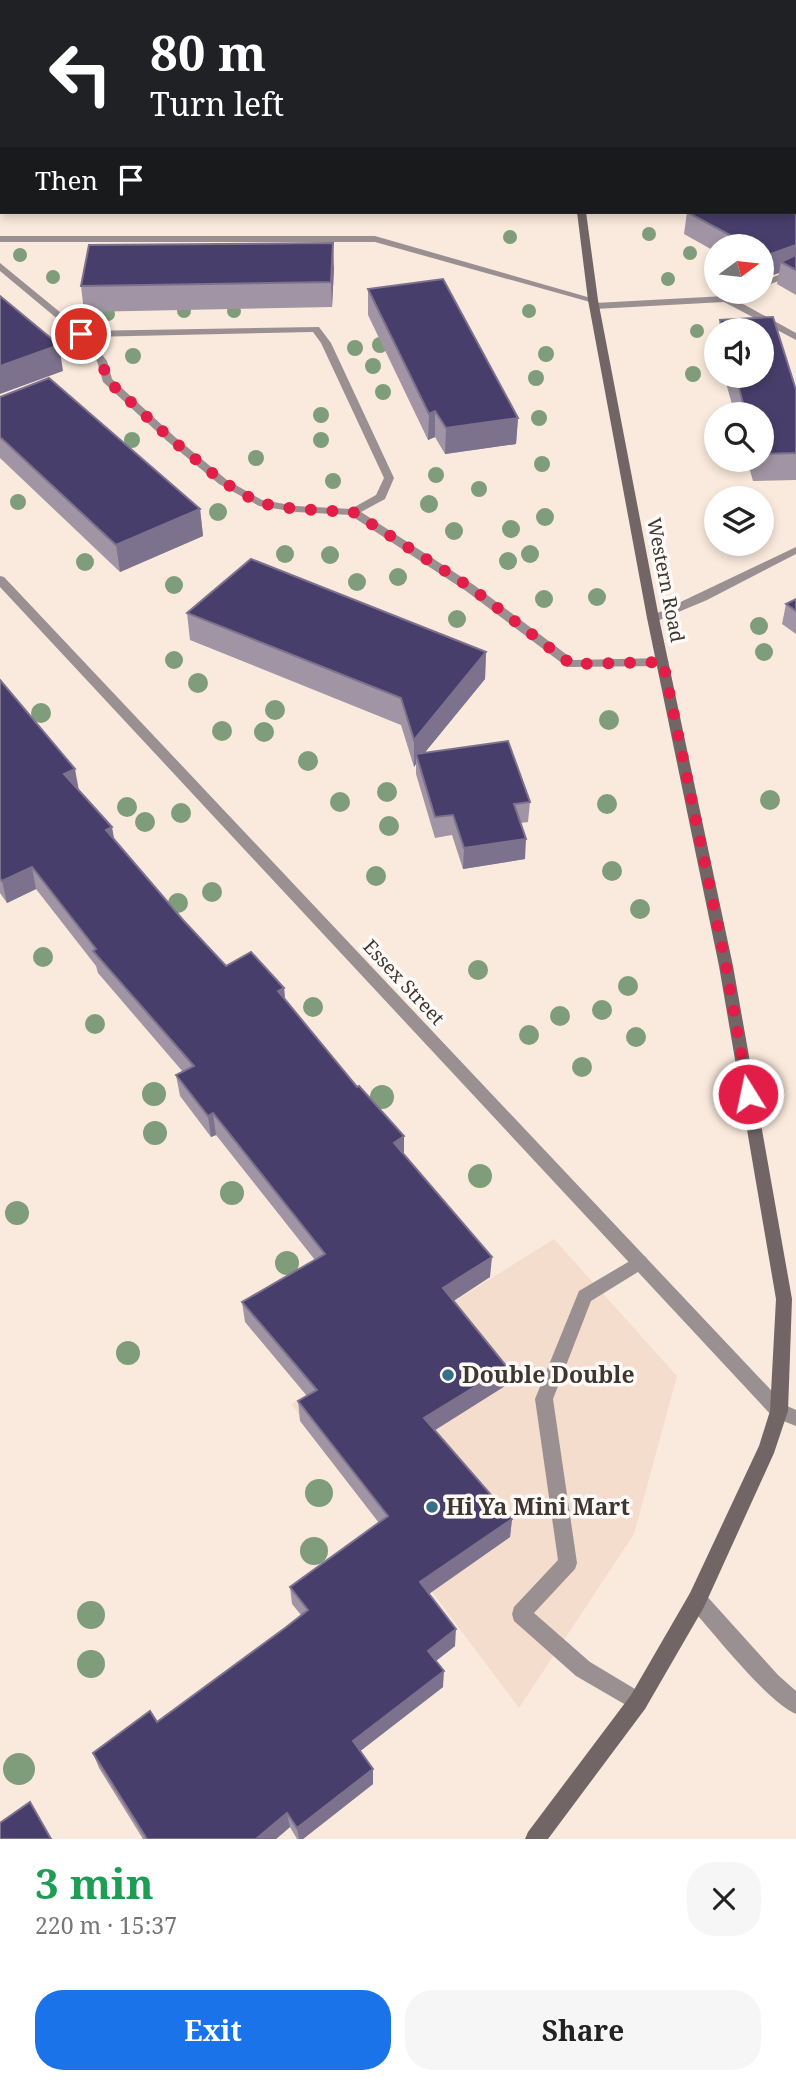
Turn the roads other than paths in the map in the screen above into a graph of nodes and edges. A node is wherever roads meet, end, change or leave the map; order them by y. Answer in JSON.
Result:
{"nodes":[{"id":1,"x":580,"y":214,"type":"edge"},
{"id":2,"x":0,"y":239,"type":"edge"},
{"id":3,"x":0,"y":266,"type":"edge"},
{"id":4,"x":796,"y":271,"type":"edge"},
{"id":5,"x":774,"y":280,"type":"edge"},
{"id":6,"x":704,"y":300,"type":"edge"},
{"id":7,"x":594,"y":303,"type":"junction"},
{"id":8,"x":735,"y":304,"type":"edge"},
{"id":9,"x":81,"y":334,"type":"junction"},
{"id":10,"x":796,"y":337,"type":"edge"},
{"id":11,"x":353,"y":512,"type":"junction"},
{"id":12,"x":796,"y":550,"type":"edge"},
{"id":13,"x":0,"y":580,"type":"edge"},
{"id":14,"x":653,"y":618,"type":"junction"},
{"id":15,"x":663,"y":662,"type":"junction"},
{"id":16,"x":640,"y":1262,"type":"junction"},
{"id":17,"x":788,"y":1414,"type":"edge"},
{"id":18,"x":697,"y":1600,"type":"junction"},
{"id":19,"x":638,"y":1702,"type":"junction"},
{"id":20,"x":796,"y":1704,"type":"edge"},
{"id":21,"x":534,"y":1839,"type":"edge"}],
"edges":[{"from":1,"to":7,"type":"main road","name":"Western Road"},
{"from":2,"to":7,"type":"street"},
{"from":3,"to":9,"type":"street"},
{"from":4,"to":5,"type":"street"},
{"from":6,"to":7,"type":"street"},
{"from":7,"to":14,"type":"main road","name":"Western Road"},
{"from":8,"to":10,"type":"street"},
{"from":9,"to":11,"type":"street"},
{"from":9,"to":11,"type":"street"},
{"from":11,"to":15,"type":"street"},
{"from":12,"to":14,"type":"street"},
{"from":13,"to":16,"type":"street","name":"Essex Street"},
{"from":14,"to":15,"type":"main road","name":"Western Road"},
{"from":15,"to":17,"type":"main road","name":"Western Road"},
{"from":16,"to":17,"type":"street","name":"Essex Street"},
{"from":16,"to":19,"type":"street"},
{"from":17,"to":18,"type":"main road","name":"Western Road"},
{"from":18,"to":19,"type":"main road","name":"Western Road"},
{"from":18,"to":20,"type":"street"},
{"from":19,"to":21,"type":"main road","name":"Western Road"}]}
